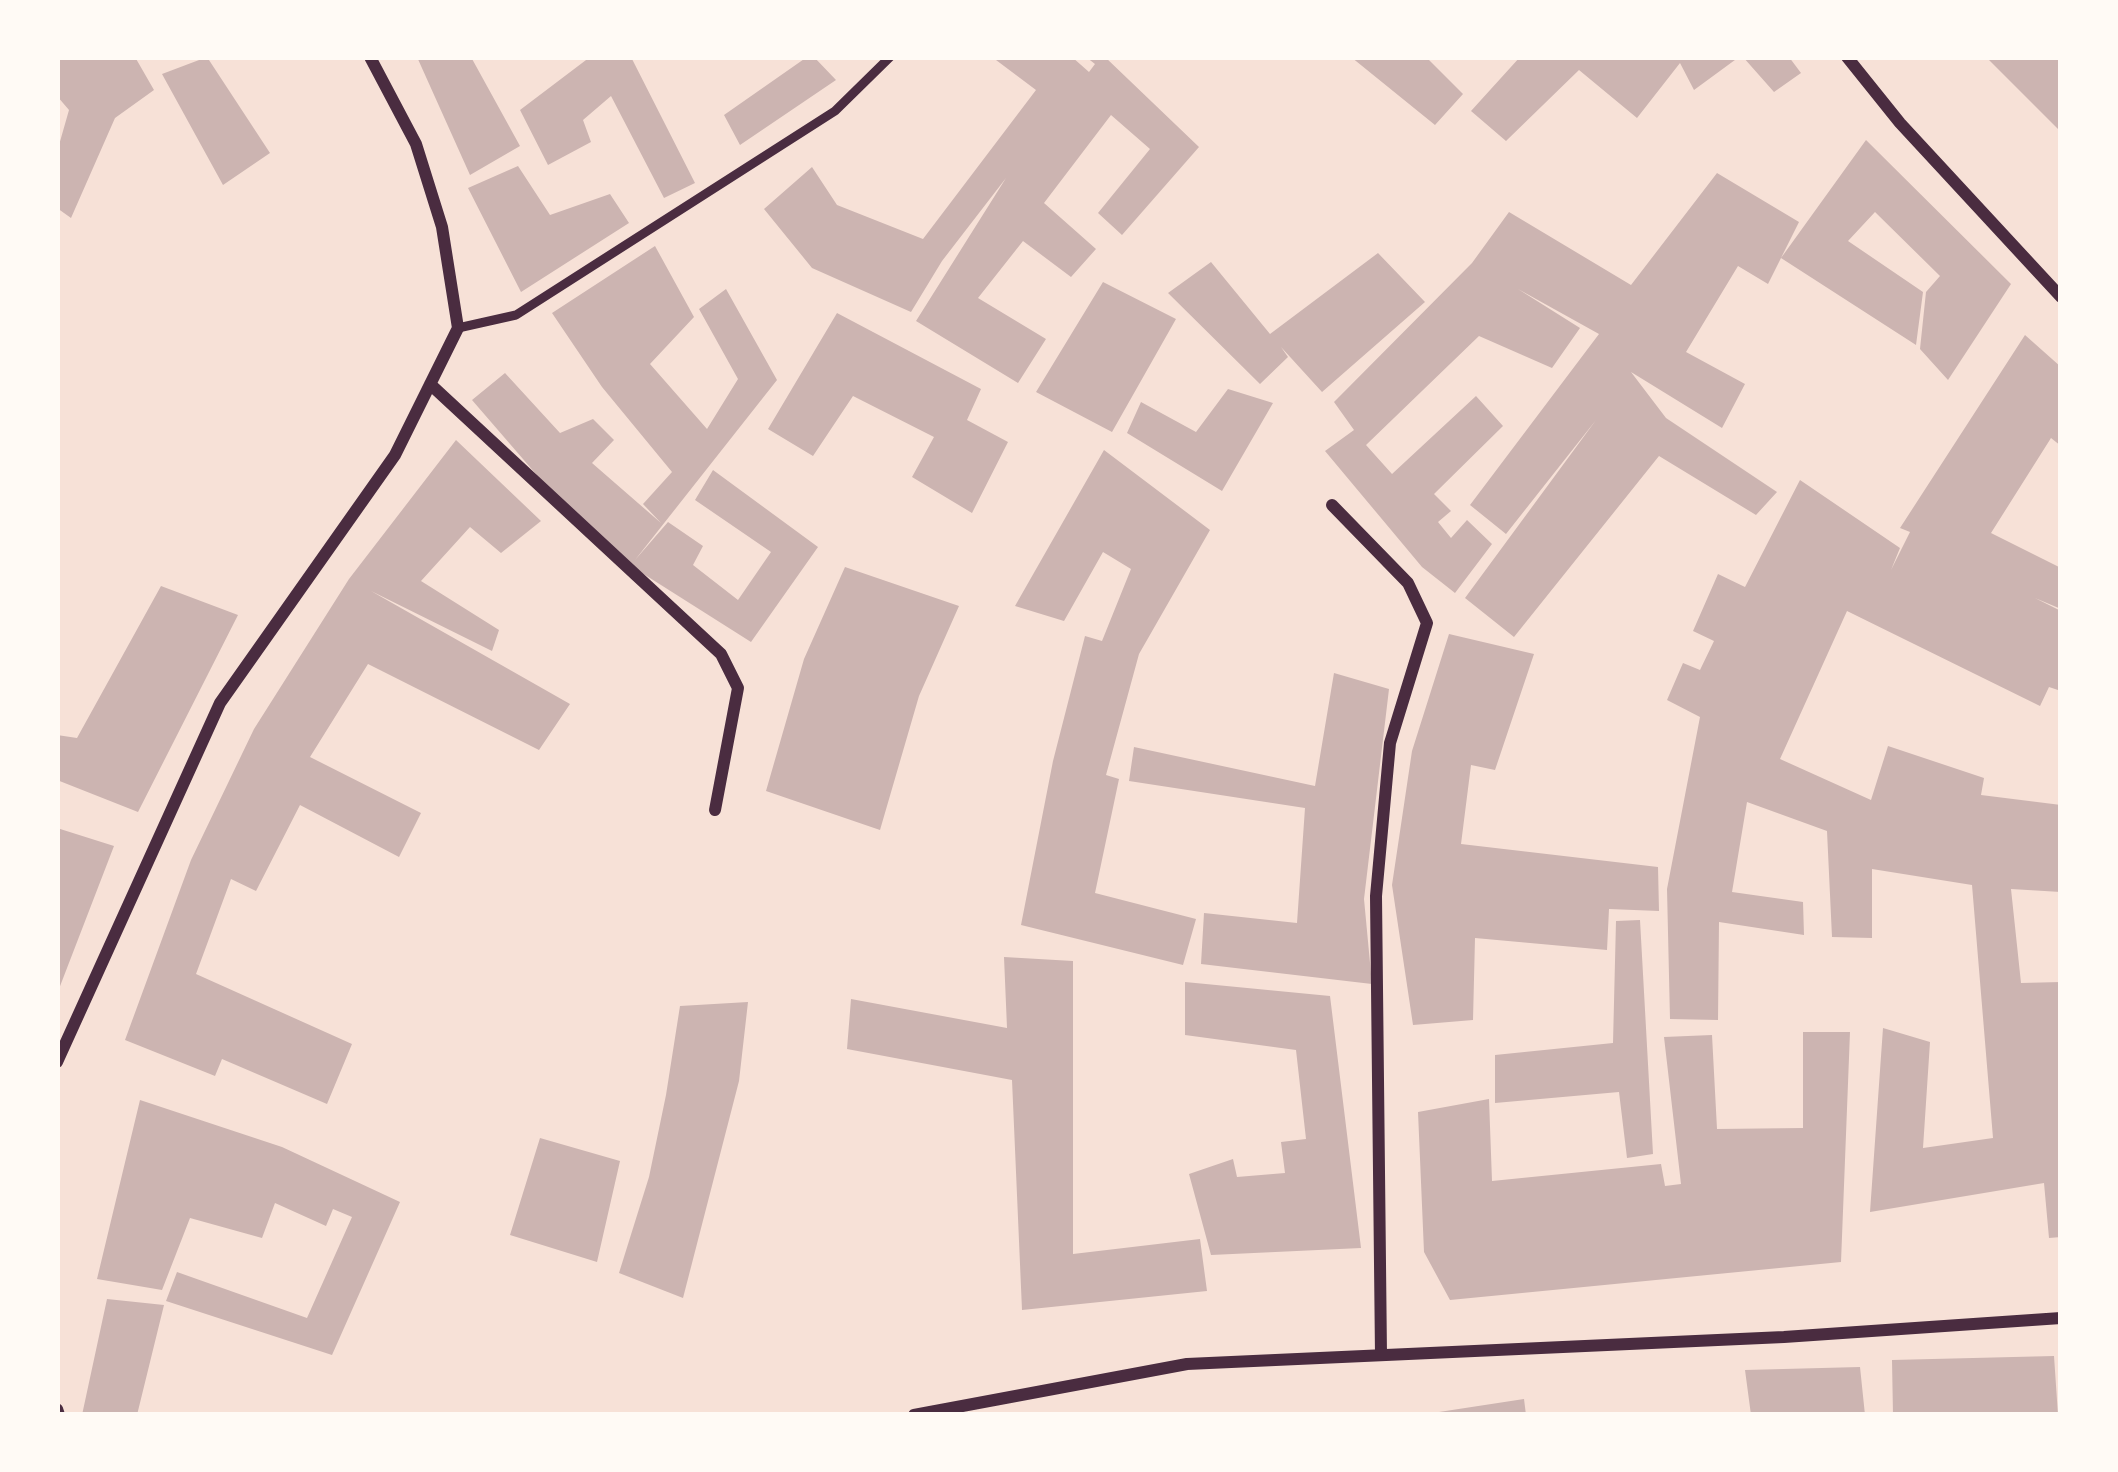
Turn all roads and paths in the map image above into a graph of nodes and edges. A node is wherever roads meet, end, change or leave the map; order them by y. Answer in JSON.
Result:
{"nodes":[{"id":1,"x":370,"y":57,"type":"edge"},
{"id":2,"x":890,"y":57,"type":"edge"},
{"id":3,"x":1847,"y":57,"type":"edge"},
{"id":4,"x":2061,"y":297,"type":"edge"},
{"id":5,"x":458,"y":328,"type":"junction"},
{"id":6,"x":430,"y":383,"type":"junction"},
{"id":7,"x":1332,"y":505,"type":"dead end"},
{"id":8,"x":715,"y":810,"type":"dead end"},
{"id":9,"x":57,"y":1062,"type":"edge"},
{"id":10,"x":2061,"y":1318,"type":"edge"},
{"id":11,"x":1381,"y":1355,"type":"junction"},
{"id":12,"x":914,"y":1415,"type":"edge"}],
"edges":[{"from":1,"to":5,"type":"street"},
{"from":2,"to":5,"type":"lane"},
{"from":3,"to":4,"type":"street"},
{"from":5,"to":6,"type":"street"},
{"from":6,"to":8,"type":"street"},
{"from":6,"to":9,"type":"street"},
{"from":7,"to":11,"type":"street"},
{"from":10,"to":11,"type":"street"},
{"from":11,"to":12,"type":"street"}]}
